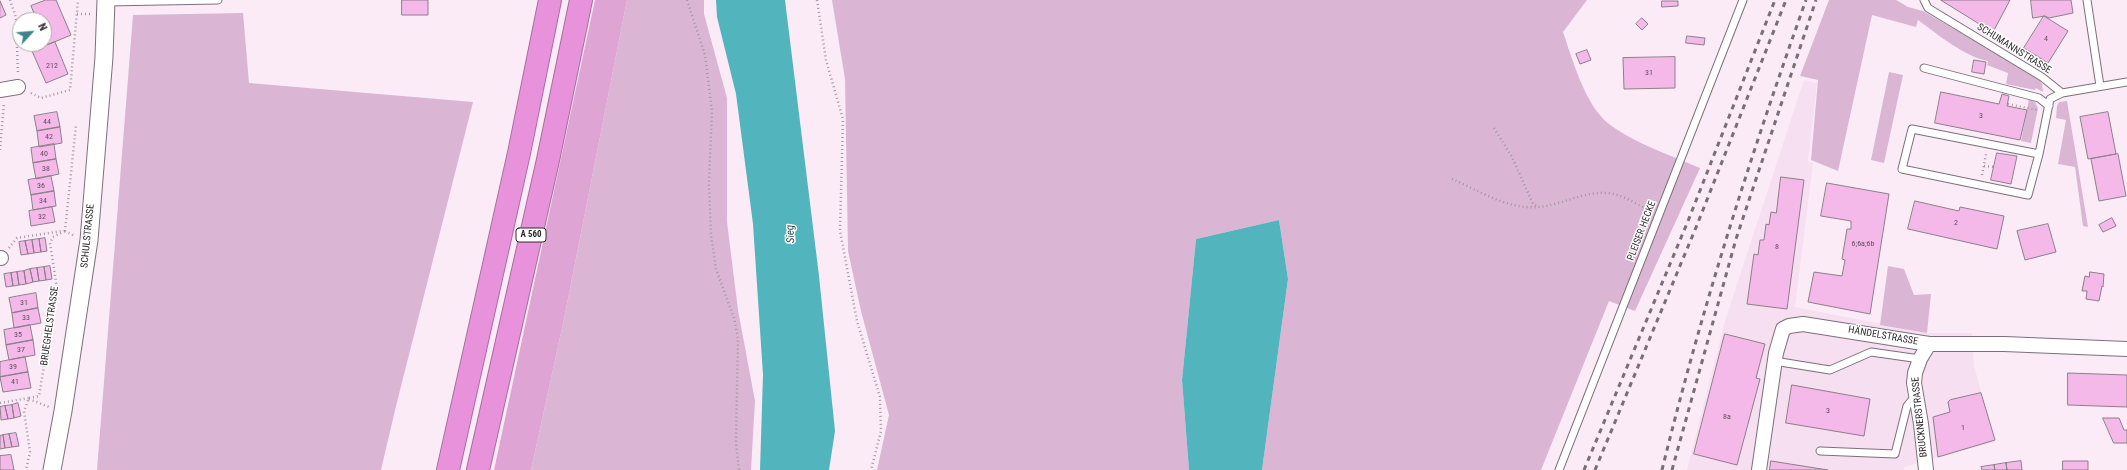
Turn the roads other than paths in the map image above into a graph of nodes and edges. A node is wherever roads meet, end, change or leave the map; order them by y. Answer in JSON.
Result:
{"nodes":[{"id":1,"x":218,"y":0,"type":"edge"},
{"id":2,"x":550,"y":0,"type":"edge"},
{"id":3,"x":581,"y":0,"type":"edge"},
{"id":4,"x":1743,"y":0,"type":"edge"},
{"id":5,"x":1924,"y":0,"type":"edge"},
{"id":6,"x":2087,"y":0,"type":"edge"},
{"id":7,"x":106,"y":1,"type":"edge"},
{"id":8,"x":1924,"y":68,"type":"dead end"},
{"id":9,"x":2127,"y":82,"type":"edge"},
{"id":10,"x":2100,"y":86,"type":"junction"},
{"id":11,"x":2062,"y":93,"type":"junction"},
{"id":12,"x":2048,"y":109,"type":"junction"},
{"id":13,"x":2039,"y":154,"type":"junction"},
{"id":14,"x":1929,"y":344,"type":"junction"},
{"id":15,"x":2127,"y":349,"type":"edge"},
{"id":16,"x":1920,"y":359,"type":"junction"},
{"id":17,"x":1774,"y":360,"type":"junction"},
{"id":18,"x":1916,"y":394,"type":"junction"},
{"id":19,"x":1820,"y":450,"type":"dead end"},
{"id":20,"x":52,"y":470,"type":"edge"},
{"id":21,"x":448,"y":470,"type":"edge"},
{"id":22,"x":478,"y":470,"type":"edge"},
{"id":23,"x":1560,"y":470,"type":"edge"},
{"id":24,"x":1759,"y":470,"type":"edge"},
{"id":25,"x":1926,"y":470,"type":"edge"}],
"edges":[{"from":1,"to":7,"type":"lane"},
{"from":2,"to":21,"type":"highway","number":"A 560"},
{"from":3,"to":22,"type":"highway","number":"A 560"},
{"from":4,"to":23,"type":"lane","name":"PLEISER HECKE"},
{"from":5,"to":11,"type":"lane","name":"SCHUMANNSTRASSE"},
{"from":6,"to":10,"type":"lane"},
{"from":7,"to":20,"type":"street","name":"SCHULSTRASSE"},
{"from":8,"to":12,"type":"lane"},
{"from":9,"to":10,"type":"lane"},
{"from":10,"to":11,"type":"lane"},
{"from":11,"to":12,"type":"lane"},
{"from":12,"to":13,"type":"lane"},
{"from":13,"to":13,"type":"lane"},
{"from":14,"to":15,"type":"street","name":"HÄNDELSTRASSE"},
{"from":14,"to":16,"type":"street","name":"BRUCKNERSTRASSE"},
{"from":14,"to":17,"type":"street","name":"HÄNDELSTRASSE"},
{"from":16,"to":17,"type":"lane"},
{"from":16,"to":18,"type":"street","name":"BRUCKNERSTRASSE"},
{"from":17,"to":24,"type":"street","name":"HÄNDELSTRASSE"},
{"from":18,"to":19,"type":"lane"},
{"from":18,"to":25,"type":"street","name":"BRUCKNERSTRASSE"}]}
